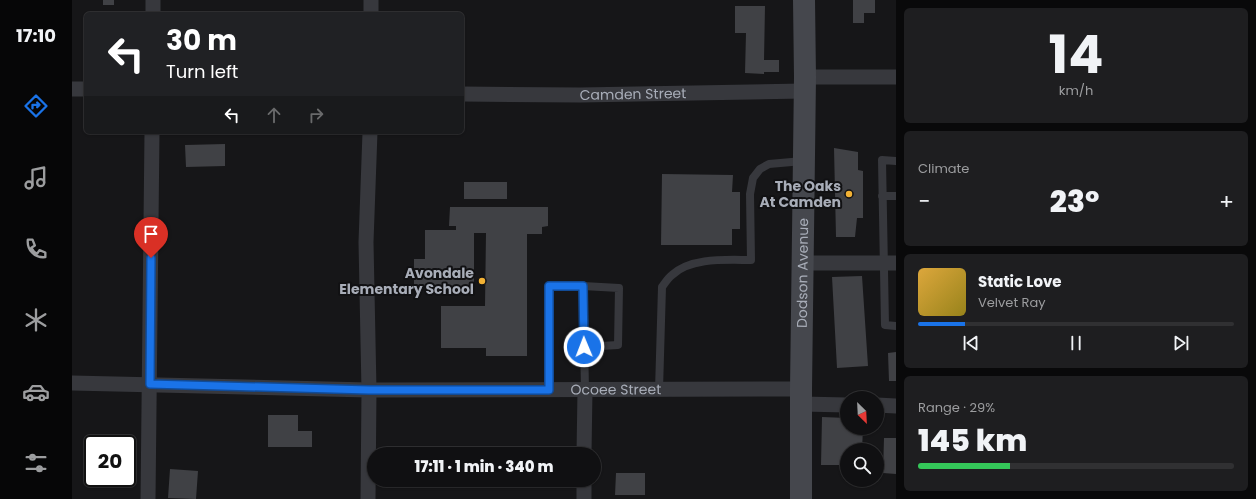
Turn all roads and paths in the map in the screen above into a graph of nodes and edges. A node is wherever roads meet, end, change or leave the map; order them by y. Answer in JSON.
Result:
{"nodes":[{"id":1,"x":153,"y":0,"type":"edge"},
{"id":2,"x":371,"y":0,"type":"edge"},
{"id":3,"x":804,"y":0,"type":"edge"},
{"id":4,"x":153,"y":12,"type":"edge"},
{"id":5,"x":371,"y":12,"type":"edge"},
{"id":6,"x":896,"y":77,"type":"edge"},
{"id":7,"x":805,"y":84,"type":"junction"},
{"id":8,"x":72,"y":89,"type":"edge"},
{"id":9,"x":84,"y":89,"type":"edge"},
{"id":10,"x":464,"y":94,"type":"edge"},
{"id":11,"x":152,"y":134,"type":"edge"},
{"id":12,"x":370,"y":134,"type":"edge"},
{"id":13,"x":896,"y":160,"type":"edge"},
{"id":14,"x":804,"y":161,"type":"junction"},
{"id":15,"x":882,"y":196,"type":"junction"},
{"id":16,"x":896,"y":196,"type":"edge"},
{"id":17,"x":802,"y":263,"type":"junction"},
{"id":18,"x":890,"y":264,"type":"edge"},
{"id":19,"x":583,"y":286,"type":"junction"},
{"id":20,"x":896,"y":326,"type":"edge"},
{"id":21,"x":584,"y":347,"type":"junction"},
{"id":22,"x":72,"y":383,"type":"edge"},
{"id":23,"x":150,"y":384,"type":"junction"},
{"id":24,"x":369,"y":390,"type":"junction"},
{"id":25,"x":549,"y":390,"type":"junction"},
{"id":26,"x":585,"y":390,"type":"junction"},
{"id":27,"x":659,"y":390,"type":"junction"},
{"id":28,"x":801,"y":397,"type":"junction"},
{"id":29,"x":840,"y":404,"type":"edge"},
{"id":30,"x":884,"y":406,"type":"edge"},
{"id":31,"x":896,"y":406,"type":"edge"},
{"id":32,"x":584,"y":447,"type":"edge"},
{"id":33,"x":584,"y":487,"type":"edge"},
{"id":34,"x":148,"y":499,"type":"edge"},
{"id":35,"x":368,"y":499,"type":"edge"},
{"id":36,"x":584,"y":499,"type":"edge"},
{"id":37,"x":801,"y":499,"type":"edge"}],
"edges":[{"from":1,"to":4,"type":"street"},
{"from":2,"to":5,"type":"street"},
{"from":3,"to":7,"type":"main road","name":"Dodson Avenue"},
{"from":6,"to":7,"type":"street","name":"Camden Street"},
{"from":7,"to":10,"type":"street","name":"Camden Street"},
{"from":7,"to":14,"type":"main road","name":"Dodson Avenue"},
{"from":8,"to":9,"type":"street"},
{"from":11,"to":23,"type":"street"},
{"from":12,"to":24,"type":"street"},
{"from":13,"to":15,"type":"lane"},
{"from":14,"to":17,"type":"main road","name":"Dodson Avenue"},
{"from":14,"to":27,"type":"lane"},
{"from":15,"to":16,"type":"lane"},
{"from":15,"to":18,"type":"lane"},
{"from":17,"to":18,"type":"street"},
{"from":17,"to":28,"type":"main road","name":"Dodson Avenue"},
{"from":18,"to":20,"type":"lane"},
{"from":19,"to":21,"type":"lane"},
{"from":19,"to":21,"type":"lane"},
{"from":19,"to":25,"type":"lane"},
{"from":21,"to":26,"type":"lane"},
{"from":22,"to":23,"type":"street","name":"Ocoee Street"},
{"from":23,"to":24,"type":"street","name":"Ocoee Street"},
{"from":23,"to":34,"type":"street"},
{"from":24,"to":25,"type":"street","name":"Ocoee Street"},
{"from":24,"to":35,"type":"street"},
{"from":25,"to":26,"type":"street","name":"Ocoee Street"},
{"from":26,"to":27,"type":"street","name":"Ocoee Street"},
{"from":26,"to":32,"type":"street"},
{"from":27,"to":28,"type":"street","name":"Ocoee Street"},
{"from":28,"to":29,"type":"street","name":"Ocoee Street"},
{"from":28,"to":37,"type":"main road","name":"Dodson Avenue"},
{"from":30,"to":31,"type":"street"},
{"from":33,"to":36,"type":"street"}]}
